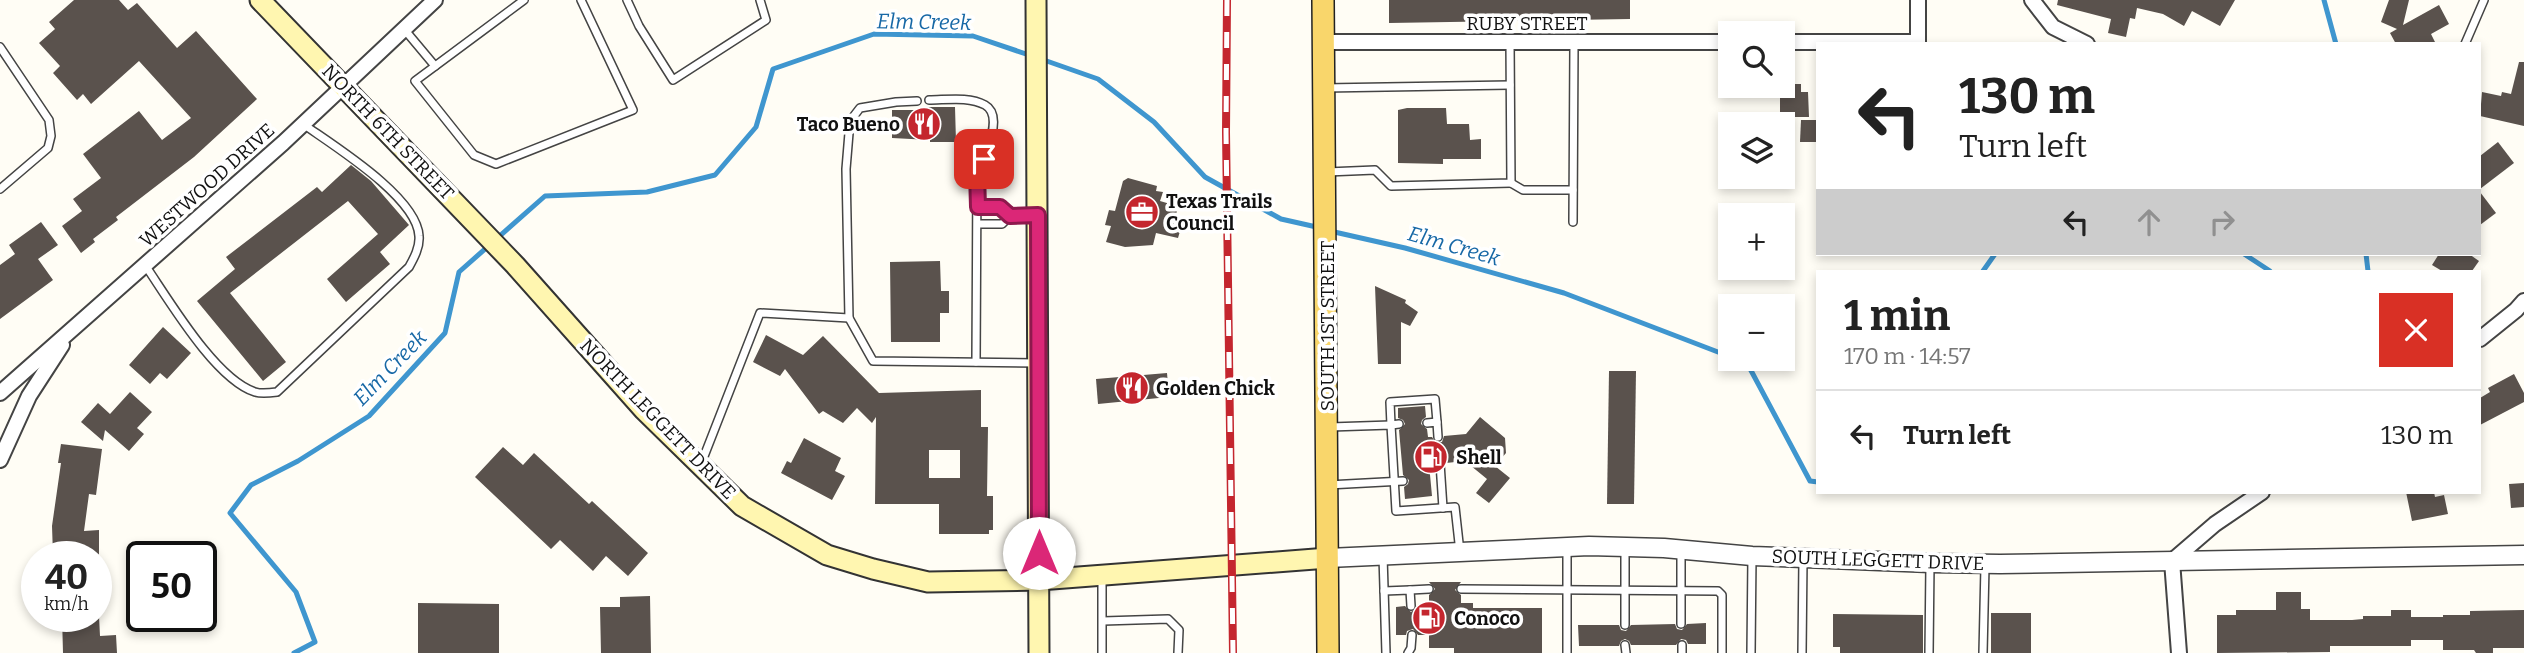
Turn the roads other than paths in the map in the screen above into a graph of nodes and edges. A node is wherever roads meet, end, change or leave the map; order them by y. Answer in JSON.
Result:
{"nodes":[{"id":1,"x":260,"y":0,"type":"edge"},
{"id":2,"x":435,"y":0,"type":"edge"},
{"id":3,"x":524,"y":0,"type":"edge"},
{"id":4,"x":581,"y":0,"type":"edge"},
{"id":5,"x":627,"y":0,"type":"edge"},
{"id":6,"x":760,"y":0,"type":"edge"},
{"id":7,"x":1324,"y":0,"type":"edge"},
{"id":8,"x":1918,"y":0,"type":"edge"},
{"id":9,"x":2032,"y":0,"type":"edge"},
{"id":10,"x":2484,"y":0,"type":"edge"},
{"id":11,"x":1036,"y":5,"type":"edge"},
{"id":12,"x":404,"y":29,"type":"junction"},
{"id":13,"x":1323,"y":42,"type":"junction"},
{"id":14,"x":1510,"y":42,"type":"junction"},
{"id":15,"x":1574,"y":42,"type":"junction"},
{"id":16,"x":1718,"y":42,"type":"edge"},
{"id":17,"x":1795,"y":42,"type":"edge"},
{"id":18,"x":1816,"y":42,"type":"edge"},
{"id":19,"x":1918,"y":42,"type":"edge"},
{"id":20,"x":2083,"y":42,"type":"edge"},
{"id":21,"x":2466,"y":42,"type":"edge"},
{"id":22,"x":0,"y":47,"type":"edge"},
{"id":23,"x":435,"y":66,"type":"junction"},
{"id":24,"x":344,"y":85,"type":"junction"},
{"id":25,"x":1510,"y":85,"type":"junction"},
{"id":26,"x":1324,"y":88,"type":"junction"},
{"id":27,"x":929,"y":100,"type":"dead end"},
{"id":28,"x":917,"y":101,"type":"dead end"},
{"id":29,"x":303,"y":124,"type":"junction"},
{"id":30,"x":1326,"y":177,"type":"junction"},
{"id":31,"x":1511,"y":183,"type":"junction"},
{"id":32,"x":0,"y":190,"type":"edge"},
{"id":33,"x":1573,"y":190,"type":"junction"},
{"id":34,"x":978,"y":207,"type":"junction"},
{"id":35,"x":1038,"y":215,"type":"junction"},
{"id":36,"x":1010,"y":216,"type":"junction"},
{"id":37,"x":1573,"y":222,"type":"dead end"},
{"id":38,"x":978,"y":224,"type":"junction"},
{"id":39,"x":145,"y":265,"type":"junction"},
{"id":40,"x":516,"y":265,"type":"joint"},
{"id":41,"x":2524,"y":301,"type":"edge"},
{"id":42,"x":849,"y":318,"type":"junction"},
{"id":43,"x":73,"y":329,"type":"junction"},
{"id":44,"x":2481,"y":338,"type":"edge"},
{"id":45,"x":976,"y":362,"type":"junction"},
{"id":46,"x":1038,"y":363,"type":"junction"},
{"id":47,"x":4,"y":387,"type":"edge"},
{"id":48,"x":1437,"y":422,"type":"junction"},
{"id":49,"x":1427,"y":423,"type":"dead end"},
{"id":50,"x":1395,"y":425,"type":"junction"},
{"id":51,"x":1327,"y":427,"type":"junction"},
{"id":52,"x":1437,"y":437,"type":"dead end"},
{"id":53,"x":0,"y":460,"type":"edge"},
{"id":54,"x":1440,"y":463,"type":"dead end"},
{"id":55,"x":701,"y":465,"type":"junction"},
{"id":56,"x":1441,"y":478,"type":"junction"},
{"id":57,"x":1430,"y":479,"type":"dead end"},
{"id":58,"x":1394,"y":481,"type":"junction"},
{"id":59,"x":1404,"y":481,"type":"dead end"},
{"id":60,"x":1328,"y":485,"type":"junction"},
{"id":61,"x":2259,"y":494,"type":"edge"},
{"id":62,"x":1443,"y":508,"type":"junction"},
{"id":63,"x":1567,"y":547,"type":"junction"},
{"id":64,"x":1625,"y":547,"type":"junction"},
{"id":65,"x":1681,"y":550,"type":"junction"},
{"id":66,"x":1460,"y":552,"type":"junction"},
{"id":67,"x":2524,"y":555,"type":"edge"},
{"id":68,"x":1383,"y":556,"type":"junction"},
{"id":69,"x":1752,"y":556,"type":"junction"},
{"id":70,"x":1328,"y":558,"type":"junction"},
{"id":71,"x":1804,"y":558,"type":"junction"},
{"id":72,"x":2172,"y":561,"type":"junction"},
{"id":73,"x":1930,"y":563,"type":"junction"},
{"id":74,"x":1985,"y":563,"type":"junction"},
{"id":75,"x":1233,"y":564,"type":"joint"},
{"id":76,"x":1102,"y":575,"type":"junction"},
{"id":77,"x":1039,"y":580,"type":"junction"},
{"id":78,"x":1429,"y":589,"type":"dead end"},
{"id":79,"x":1461,"y":589,"type":"dead end"},
{"id":80,"x":1410,"y":590,"type":"junction"},
{"id":81,"x":1566,"y":590,"type":"junction"},
{"id":82,"x":1625,"y":590,"type":"junction"},
{"id":83,"x":1384,"y":591,"type":"junction"},
{"id":84,"x":1680,"y":591,"type":"junction"},
{"id":85,"x":1411,"y":606,"type":"dead end"},
{"id":86,"x":1103,"y":621,"type":"junction"},
{"id":87,"x":1681,"y":624,"type":"dead end"},
{"id":88,"x":1625,"y":625,"type":"dead end"},
{"id":89,"x":1412,"y":635,"type":"dead end"},
{"id":90,"x":1038,"y":653,"type":"edge"},
{"id":91,"x":1102,"y":653,"type":"edge"},
{"id":92,"x":1178,"y":653,"type":"edge"},
{"id":93,"x":1328,"y":653,"type":"edge"},
{"id":94,"x":1386,"y":653,"type":"edge"},
{"id":95,"x":1408,"y":653,"type":"edge"},
{"id":96,"x":1567,"y":653,"type":"edge"},
{"id":97,"x":1722,"y":653,"type":"edge"},
{"id":98,"x":1751,"y":653,"type":"edge"},
{"id":99,"x":1802,"y":653,"type":"edge"},
{"id":100,"x":1929,"y":653,"type":"edge"},
{"id":101,"x":1983,"y":653,"type":"edge"},
{"id":102,"x":2179,"y":653,"type":"edge"}],
"edges":[{"from":1,"to":24,"type":"main road","name":"NORTH 6TH STREET"},
{"from":2,"to":12,"type":"street","name":"WESTWOOD DRIVE"},
{"from":3,"to":23,"type":"lane"},
{"from":4,"to":23,"type":"lane"},
{"from":5,"to":6,"type":"lane"},
{"from":7,"to":13,"type":"main road","name":"SOUTH 1ST STREET"},
{"from":8,"to":19,"type":"street"},
{"from":9,"to":20,"type":"street"},
{"from":10,"to":21,"type":"lane"},
{"from":11,"to":35,"type":"main road"},
{"from":12,"to":23,"type":"lane"},
{"from":12,"to":24,"type":"street","name":"WESTWOOD DRIVE"},
{"from":13,"to":14,"type":"street","name":"RUBY STREET"},
{"from":13,"to":26,"type":"main road","name":"SOUTH 1ST STREET"},
{"from":14,"to":15,"type":"street","name":"RUBY STREET"},
{"from":14,"to":25,"type":"lane"},
{"from":15,"to":16,"type":"street","name":"RUBY STREET"},
{"from":15,"to":33,"type":"lane"},
{"from":17,"to":18,"type":"street"},
{"from":22,"to":32,"type":"lane"},
{"from":24,"to":29,"type":"street","name":"WESTWOOD DRIVE"},
{"from":24,"to":40,"type":"main road","name":"NORTH 6TH STREET"},
{"from":25,"to":26,"type":"lane"},
{"from":25,"to":31,"type":"lane"},
{"from":26,"to":30,"type":"main road","name":"SOUTH 1ST STREET"},
{"from":27,"to":34,"type":"lane"},
{"from":28,"to":42,"type":"lane"},
{"from":29,"to":39,"type":"street","name":"WESTWOOD DRIVE"},
{"from":29,"to":39,"type":"lane"},
{"from":30,"to":31,"type":"lane"},
{"from":30,"to":51,"type":"main road","name":"SOUTH 1ST STREET"},
{"from":31,"to":33,"type":"lane"},
{"from":33,"to":37,"type":"lane"},
{"from":34,"to":36,"type":"lane"},
{"from":34,"to":38,"type":"lane"},
{"from":35,"to":36,"type":"lane"},
{"from":35,"to":46,"type":"main road"},
{"from":36,"to":38,"type":"lane"},
{"from":38,"to":45,"type":"lane"},
{"from":39,"to":43,"type":"street","name":"WESTWOOD DRIVE"},
{"from":40,"to":55,"type":"main road","name":"NORTH LEGGETT DRIVE"},
{"from":41,"to":44,"type":"street"},
{"from":42,"to":45,"type":"lane"},
{"from":42,"to":55,"type":"lane"},
{"from":43,"to":47,"type":"street","name":"WESTWOOD DRIVE"},
{"from":43,"to":53,"type":"street"},
{"from":45,"to":46,"type":"lane"},
{"from":46,"to":77,"type":"main road"},
{"from":48,"to":49,"type":"lane"},
{"from":48,"to":50,"type":"lane"},
{"from":48,"to":52,"type":"lane"},
{"from":50,"to":51,"type":"lane"},
{"from":50,"to":58,"type":"lane"},
{"from":51,"to":60,"type":"main road","name":"SOUTH 1ST STREET"},
{"from":54,"to":56,"type":"lane"},
{"from":55,"to":77,"type":"main road","name":"NORTH LEGGETT DRIVE"},
{"from":56,"to":57,"type":"lane"},
{"from":56,"to":62,"type":"lane"},
{"from":58,"to":59,"type":"lane"},
{"from":58,"to":60,"type":"lane"},
{"from":58,"to":62,"type":"lane"},
{"from":60,"to":70,"type":"main road","name":"SOUTH 1ST STREET"},
{"from":61,"to":72,"type":"street"},
{"from":62,"to":66,"type":"lane"},
{"from":63,"to":64,"type":"street","name":"SOUTH LEGGETT DRIVE"},
{"from":63,"to":66,"type":"street","name":"SOUTH LEGGETT DRIVE"},
{"from":63,"to":81,"type":"lane"},
{"from":64,"to":65,"type":"street","name":"SOUTH LEGGETT DRIVE"},
{"from":64,"to":82,"type":"lane"},
{"from":65,"to":69,"type":"street","name":"SOUTH LEGGETT DRIVE"},
{"from":65,"to":84,"type":"lane"},
{"from":66,"to":68,"type":"street","name":"SOUTH LEGGETT DRIVE"},
{"from":67,"to":72,"type":"street","name":"SOUTH LEGGETT DRIVE"},
{"from":68,"to":70,"type":"street","name":"SOUTH LEGGETT DRIVE"},
{"from":68,"to":83,"type":"lane"},
{"from":69,"to":71,"type":"street","name":"SOUTH LEGGETT DRIVE"},
{"from":69,"to":98,"type":"lane"},
{"from":70,"to":75,"type":"main road","name":"SOUTH LEGGETT DRIVE"},
{"from":70,"to":93,"type":"main road","name":"SOUTH 1ST STREET"},
{"from":71,"to":73,"type":"street","name":"SOUTH LEGGETT DRIVE"},
{"from":71,"to":99,"type":"lane"},
{"from":72,"to":74,"type":"street","name":"SOUTH LEGGETT DRIVE"},
{"from":72,"to":102,"type":"street"},
{"from":73,"to":74,"type":"street","name":"SOUTH LEGGETT DRIVE"},
{"from":73,"to":100,"type":"lane"},
{"from":74,"to":101,"type":"lane"},
{"from":75,"to":76,"type":"main road","name":"NORTH LEGGETT DRIVE"},
{"from":76,"to":77,"type":"main road","name":"NORTH LEGGETT DRIVE"},
{"from":76,"to":86,"type":"lane"},
{"from":77,"to":90,"type":"main road"},
{"from":78,"to":80,"type":"lane"},
{"from":79,"to":81,"type":"lane"},
{"from":80,"to":83,"type":"lane"},
{"from":80,"to":85,"type":"lane"},
{"from":81,"to":82,"type":"lane"},
{"from":81,"to":96,"type":"lane"},
{"from":82,"to":84,"type":"lane"},
{"from":82,"to":88,"type":"lane"},
{"from":83,"to":94,"type":"lane"},
{"from":84,"to":87,"type":"lane"},
{"from":84,"to":97,"type":"lane"},
{"from":86,"to":91,"type":"lane"},
{"from":86,"to":92,"type":"lane"},
{"from":89,"to":95,"type":"lane"}]}
